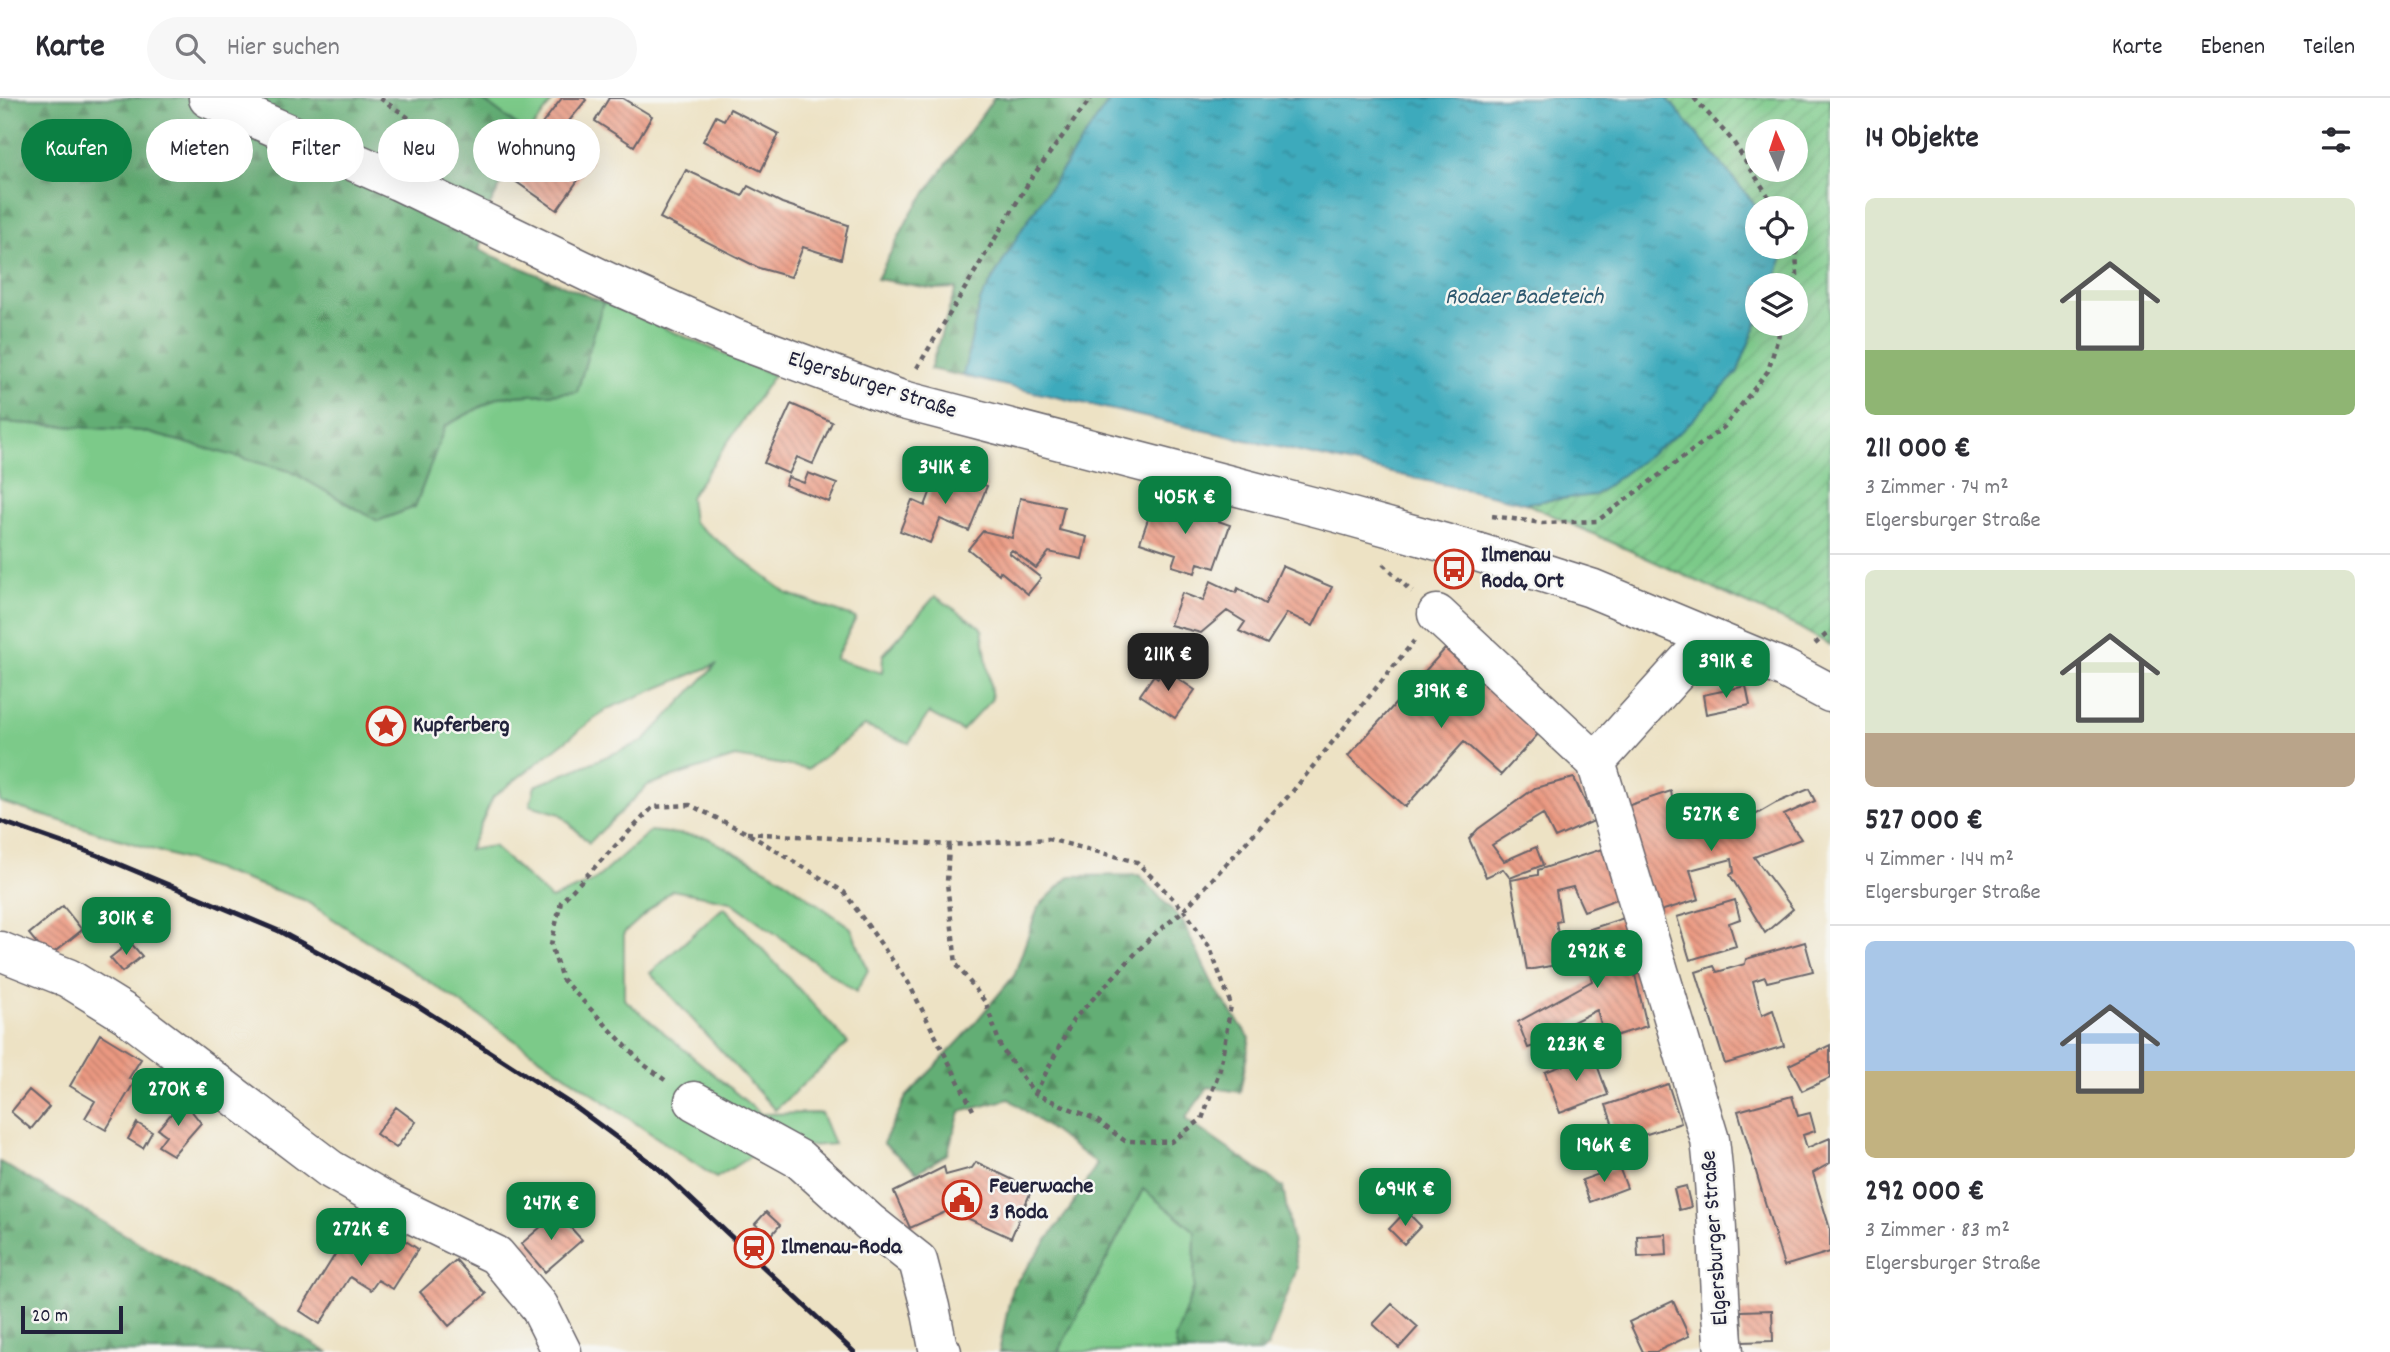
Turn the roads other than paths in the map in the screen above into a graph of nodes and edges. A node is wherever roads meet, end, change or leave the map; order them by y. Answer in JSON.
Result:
{"nodes":[{"id":1,"x":208,"y":98,"type":"edge"},
{"id":2,"x":1437,"y":614,"type":"road end"},
{"id":3,"x":1708,"y":638,"type":"junction"},
{"id":4,"x":1830,"y":693,"type":"edge"},
{"id":5,"x":1596,"y":762,"type":"junction"},
{"id":6,"x":0,"y":951,"type":"edge"},
{"id":7,"x":694,"y":1101,"type":"road end"},
{"id":8,"x":562,"y":1352,"type":"edge"},
{"id":9,"x":942,"y":1352,"type":"edge"},
{"id":10,"x":1724,"y":1352,"type":"edge"}],
"edges":[{"from":1,"to":3,"type":"street","name":"Elgersburger Straße"},
{"from":2,"to":5,"type":"street"},
{"from":3,"to":4,"type":"street","name":"Elgersburger Straße"},
{"from":3,"to":5,"type":"street"},
{"from":5,"to":10,"type":"street","name":"Elgersburger Straße"},
{"from":6,"to":8,"type":"street"},
{"from":7,"to":9,"type":"street"}]}
